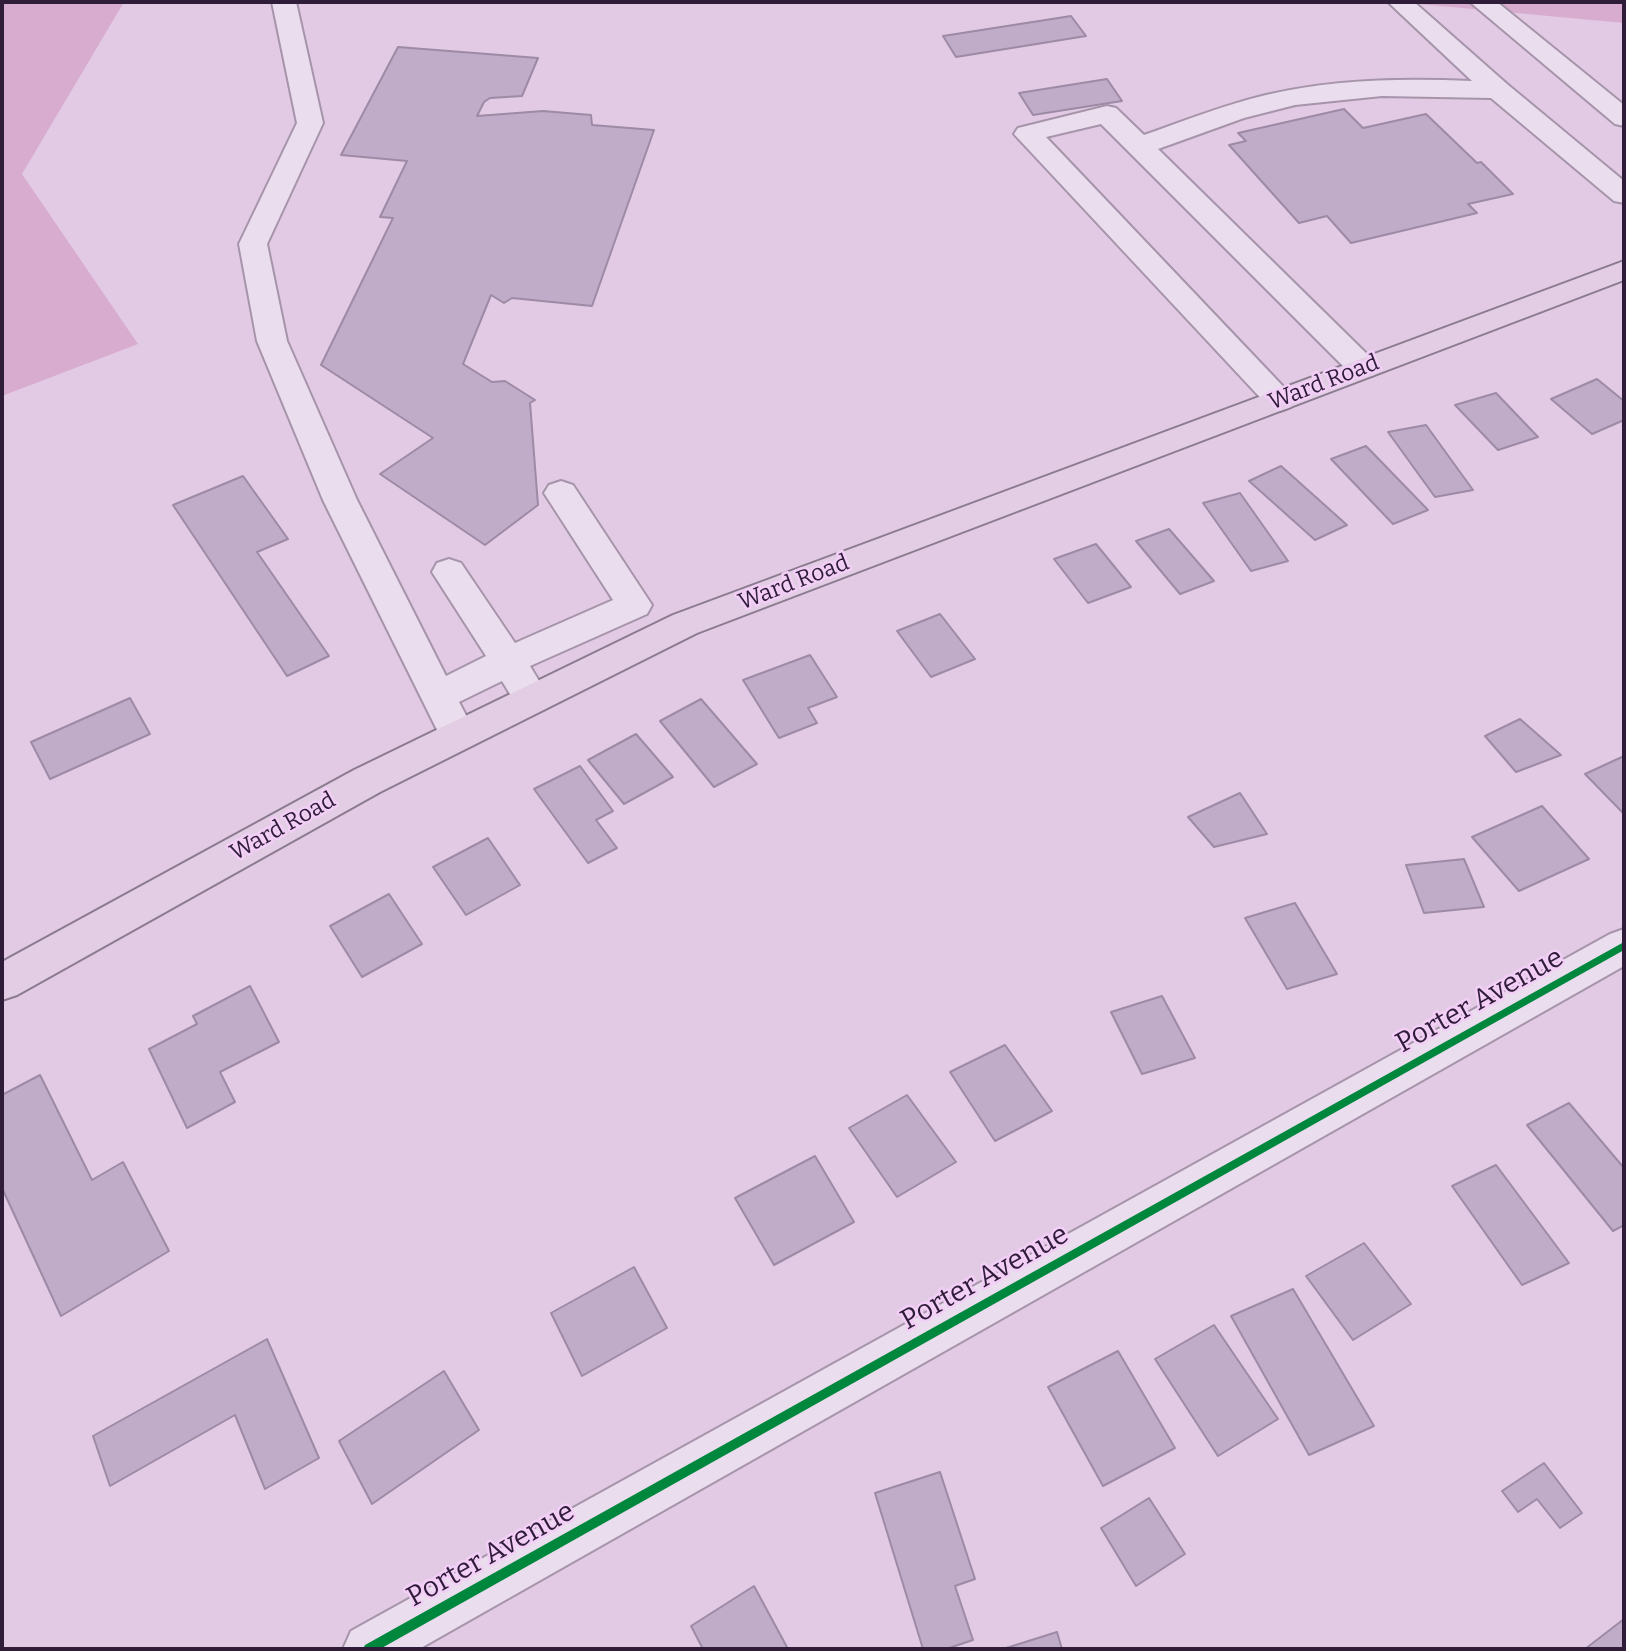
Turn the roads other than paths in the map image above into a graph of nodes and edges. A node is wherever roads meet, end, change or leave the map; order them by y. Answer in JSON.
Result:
{"nodes":[{"id":1,"x":284,"y":2,"type":"edge"},
{"id":2,"x":1400,"y":2,"type":"edge"},
{"id":3,"x":1482,"y":2,"type":"edge"},
{"id":4,"x":1498,"y":90,"type":"junction"},
{"id":5,"x":1624,"y":118,"type":"edge"},
{"id":6,"x":1139,"y":146,"type":"junction"},
{"id":7,"x":1624,"y":195,"type":"edge"},
{"id":8,"x":1624,"y":270,"type":"edge"},
{"id":9,"x":1363,"y":368,"type":"junction"},
{"id":10,"x":1280,"y":400,"type":"junction"},
{"id":11,"x":561,"y":493,"type":"dead end"},
{"id":12,"x":449,"y":572,"type":"dead end"},
{"id":13,"x":635,"y":605,"type":"junction"},
{"id":14,"x":657,"y":638,"type":"junction"},
{"id":15,"x":508,"y":661,"type":"junction"},
{"id":16,"x":438,"y":697,"type":"junction"},
{"id":17,"x":532,"y":699,"type":"junction"},
{"id":18,"x":458,"y":736,"type":"junction"},
{"id":19,"x":1624,"y":946,"type":"edge"},
{"id":20,"x":2,"y":982,"type":"edge"},
{"id":21,"x":369,"y":1649,"type":"edge"}],
"edges":[{"from":1,"to":16,"type":"street"},
{"from":2,"to":4,"type":"street"},
{"from":3,"to":5,"type":"street"},
{"from":4,"to":6,"type":"street"},
{"from":4,"to":7,"type":"street"},
{"from":6,"to":9,"type":"street"},
{"from":6,"to":10,"type":"street"},
{"from":8,"to":9,"type":"main road","name":"Ward Road"},
{"from":9,"to":10,"type":"main road","name":"Ward Road"},
{"from":10,"to":14,"type":"main road","name":"Ward Road"},
{"from":11,"to":13,"type":"street"},
{"from":12,"to":15,"type":"street"},
{"from":13,"to":14,"type":"street"},
{"from":13,"to":15,"type":"street"},
{"from":14,"to":17,"type":"main road","name":"Ward Road"},
{"from":15,"to":16,"type":"street"},
{"from":15,"to":17,"type":"street"},
{"from":16,"to":18,"type":"street"},
{"from":17,"to":18,"type":"main road","name":"Ward Road"},
{"from":18,"to":20,"type":"main road","name":"Ward Road"},
{"from":19,"to":21,"type":"street","name":"Porter Avenue"}]}
